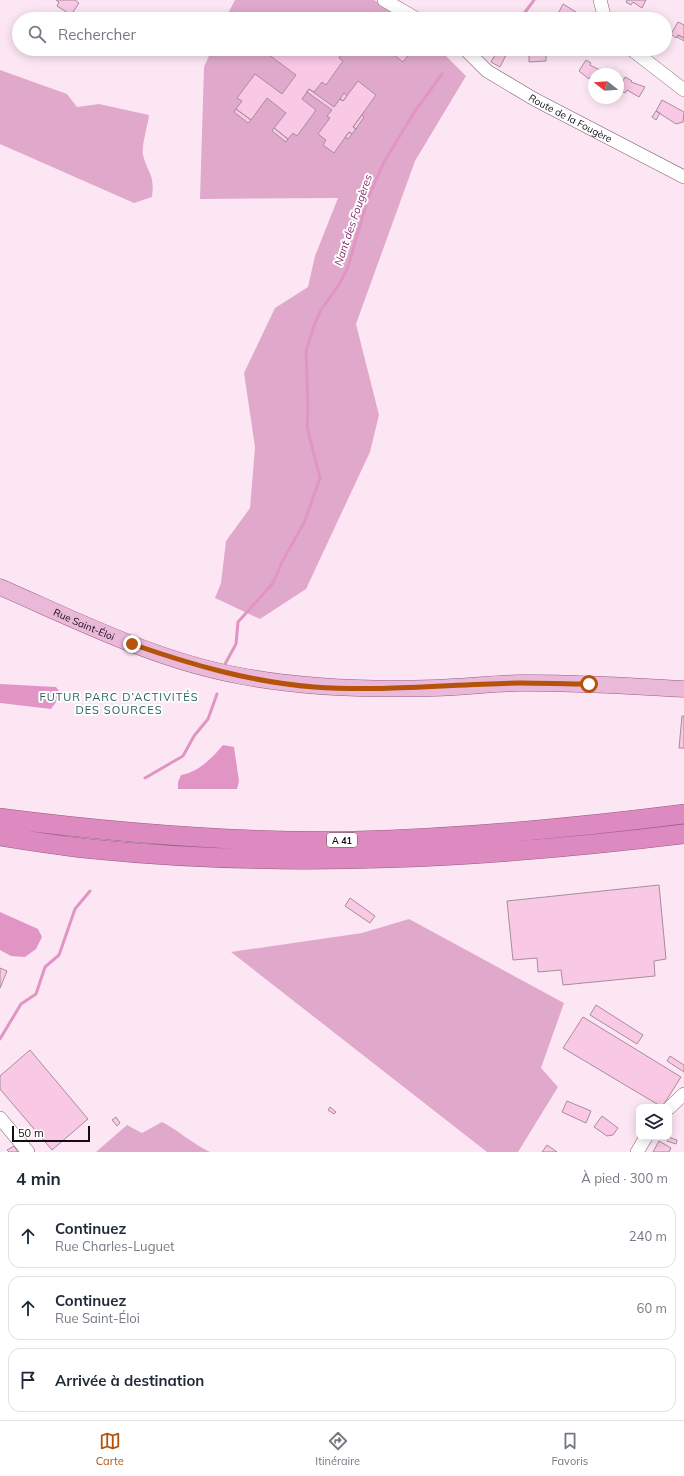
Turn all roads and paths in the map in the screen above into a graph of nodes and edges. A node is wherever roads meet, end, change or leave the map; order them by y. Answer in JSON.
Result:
{"nodes":[{"id":1,"x":384,"y":0,"type":"edge"},
{"id":2,"x":600,"y":0,"type":"edge"},
{"id":3,"x":405,"y":12,"type":"edge"},
{"id":4,"x":603,"y":12,"type":"edge"},
{"id":5,"x":472,"y":56,"type":"edge"},
{"id":6,"x":640,"y":56,"type":"edge"},
{"id":7,"x":684,"y":90,"type":"edge"},
{"id":8,"x":683,"y":174,"type":"edge"},
{"id":9,"x":0,"y":587,"type":"edge"},
{"id":10,"x":684,"y":689,"type":"edge"},
{"id":11,"x":684,"y":814,"type":"edge"},
{"id":12,"x":0,"y":818,"type":"edge"},
{"id":13,"x":684,"y":834,"type":"edge"},
{"id":14,"x":0,"y":836,"type":"edge"},
{"id":15,"x":684,"y":1094,"type":"edge"},
{"id":16,"x":672,"y":1105,"type":"edge"},
{"id":17,"x":0,"y":1118,"type":"edge"},
{"id":18,"x":644,"y":1140,"type":"edge"},
{"id":19,"x":28,"y":1152,"type":"edge"},
{"id":20,"x":637,"y":1152,"type":"edge"}],
"edges":[{"from":1,"to":3,"type":"street"},
{"from":2,"to":4,"type":"street"},
{"from":5,"to":8,"type":"street","name":"Route de la Fougère"},
{"from":6,"to":7,"type":"street"},
{"from":9,"to":10,"type":"main road","name":"Rue Saint-Éloi"},
{"from":11,"to":12,"type":"highway","number":"A 41"},
{"from":13,"to":14,"type":"highway","number":"A 41"},
{"from":15,"to":16,"type":"street"},
{"from":17,"to":19,"type":"street"},
{"from":18,"to":20,"type":"street"}]}
